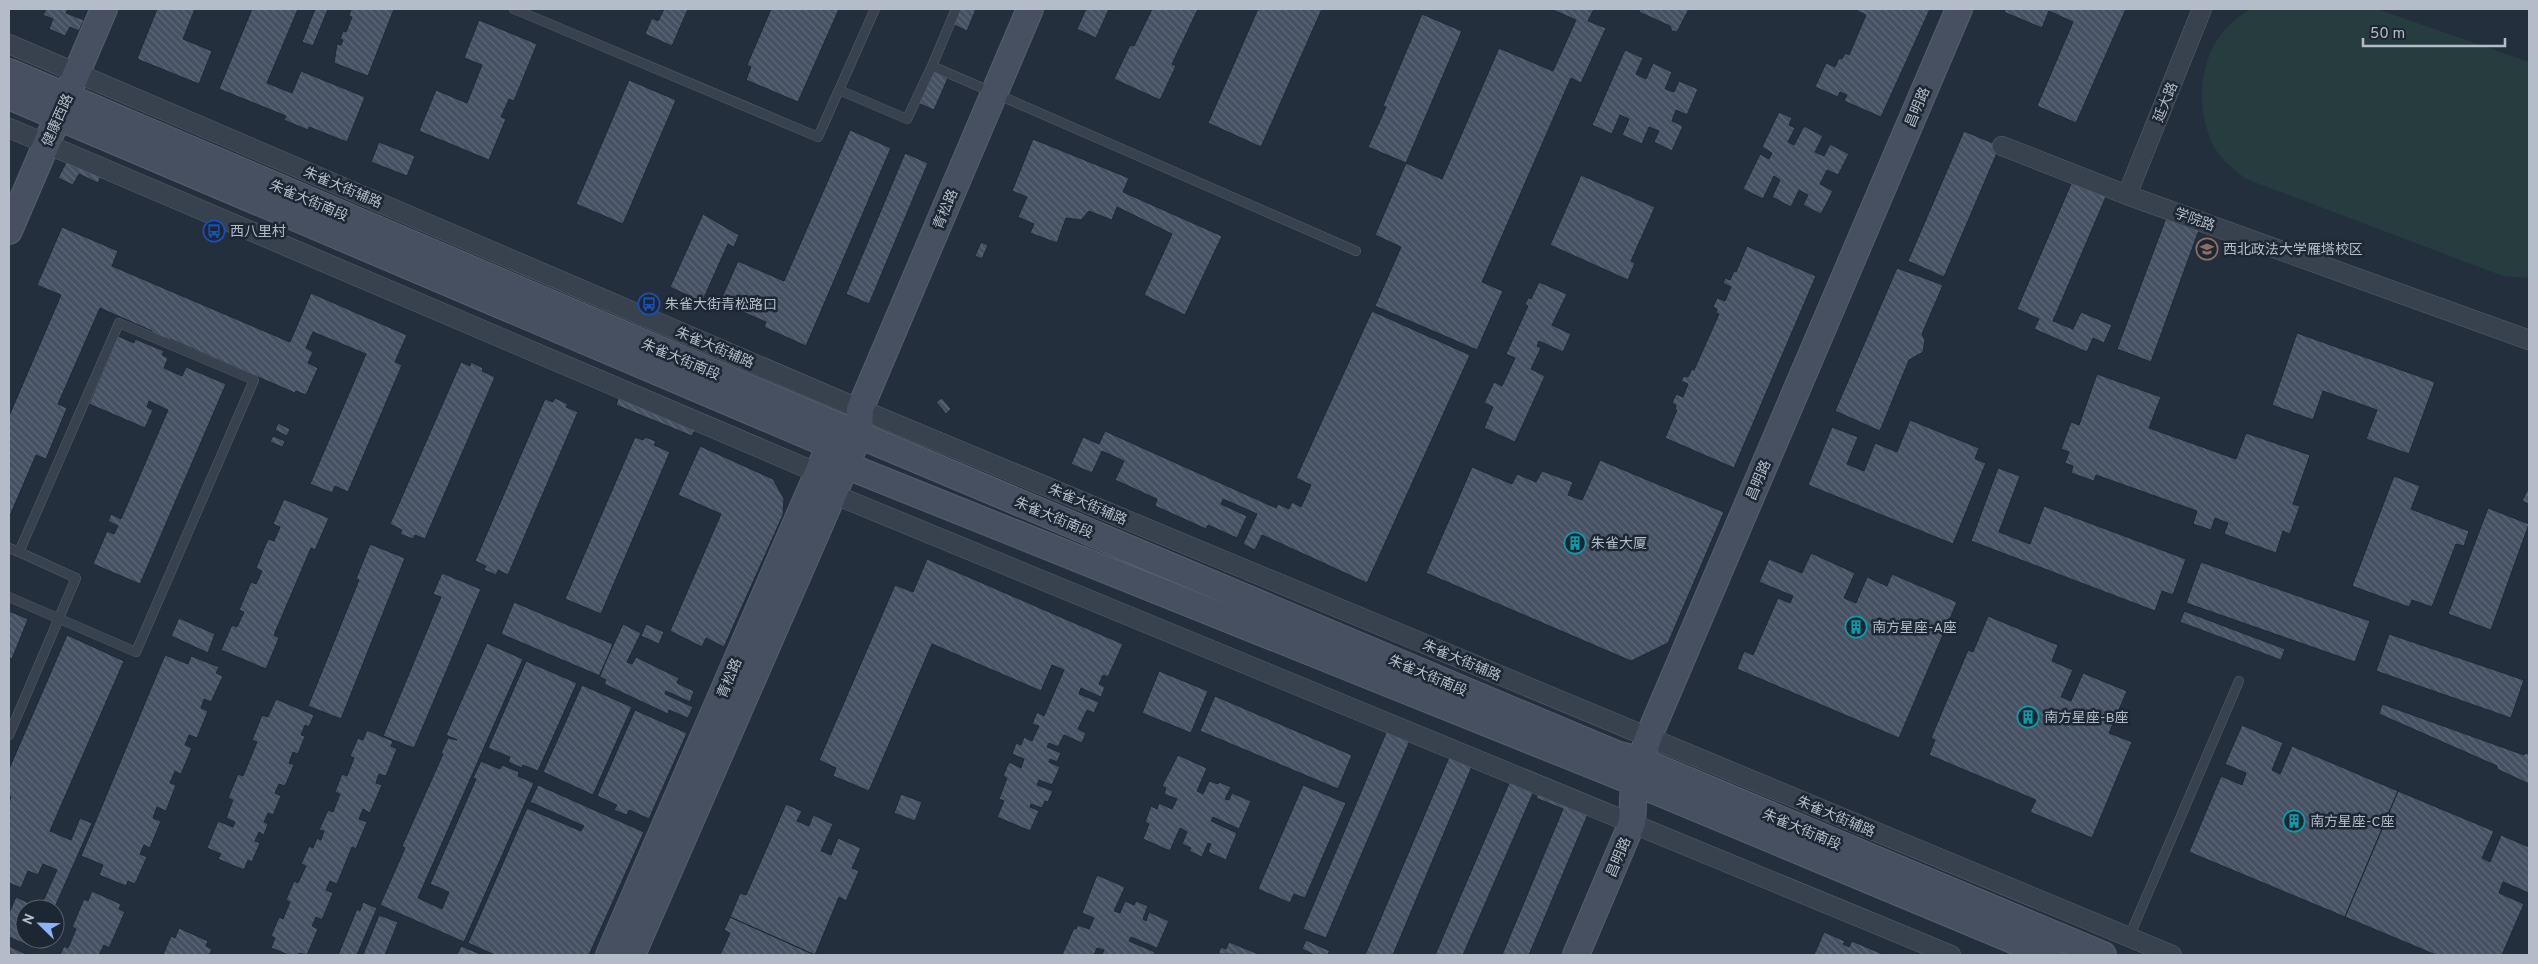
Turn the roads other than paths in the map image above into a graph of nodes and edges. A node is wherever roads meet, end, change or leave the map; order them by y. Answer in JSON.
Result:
{"nodes":[{"id":1,"x":104,"y":9,"type":"edge"},
{"id":2,"x":514,"y":9,"type":"edge"},
{"id":3,"x":875,"y":9,"type":"edge"},
{"id":4,"x":956,"y":9,"type":"edge"},
{"id":5,"x":1030,"y":9,"type":"edge"},
{"id":6,"x":1959,"y":9,"type":"edge"},
{"id":7,"x":2202,"y":9,"type":"edge"},
{"id":8,"x":9,"y":44,"type":"edge"},
{"id":9,"x":932,"y":66,"type":"junction"},
{"id":10,"x":9,"y":72,"type":"edge"},
{"id":11,"x":77,"y":73,"type":"junction"},
{"id":12,"x":839,"y":90,"type":"junction"},
{"id":13,"x":995,"y":92,"type":"junction"},
{"id":14,"x":9,"y":96,"type":"edge"},
{"id":15,"x":63,"y":106,"type":"junction"},
{"id":16,"x":9,"y":128,"type":"edge"},
{"id":17,"x":46,"y":144,"type":"junction"},
{"id":18,"x":2002,"y":146,"type":"dead end"},
{"id":19,"x":2127,"y":195,"type":"junction"},
{"id":20,"x":9,"y":231,"type":"edge"},
{"id":21,"x":1356,"y":251,"type":"dead end"},
{"id":22,"x":2529,"y":340,"type":"edge"},
{"id":23,"x":860,"y":409,"type":"junction"},
{"id":24,"x":843,"y":443,"type":"junction"},
{"id":25,"x":818,"y":473,"type":"junction"},
{"id":26,"x":833,"y":494,"type":"junction"},
{"id":27,"x":9,"y":548,"type":"edge"},
{"id":28,"x":19,"y":552,"type":"junction"},
{"id":29,"x":9,"y":596,"type":"edge"},
{"id":30,"x":58,"y":618,"type":"junction"},
{"id":31,"x":2239,"y":681,"type":"dead end"},
{"id":32,"x":9,"y":735,"type":"edge"},
{"id":33,"x":1641,"y":760,"type":"junction"},
{"id":34,"x":1632,"y":823,"type":"junction"},
{"id":35,"x":2129,"y":937,"type":"junction"},
{"id":36,"x":609,"y":955,"type":"edge"},
{"id":37,"x":632,"y":955,"type":"edge"},
{"id":38,"x":1576,"y":955,"type":"edge"},
{"id":39,"x":1951,"y":955,"type":"edge"},
{"id":40,"x":2049,"y":955,"type":"edge"},
{"id":41,"x":2103,"y":955,"type":"edge"},
{"id":42,"x":2172,"y":955,"type":"edge"}],
"edges":[{"from":1,"to":11,"type":"main road","name":"健康西路"},
{"from":2,"to":12,"type":"lane"},
{"from":3,"to":12,"type":"lane"},
{"from":4,"to":9,"type":"lane"},
{"from":5,"to":13,"type":"main road","name":"青松路"},
{"from":6,"to":33,"type":"main road","name":"昌明路"},
{"from":7,"to":19,"type":"street","name":"延大路"},
{"from":8,"to":11,"type":"street","name":"朱雀大街辅路"},
{"from":9,"to":12,"type":"lane"},
{"from":9,"to":13,"type":"lane"},
{"from":10,"to":15,"type":"main road","name":"朱雀大街南段"},
{"from":11,"to":15,"type":"main road","name":"健康西路"},
{"from":11,"to":23,"type":"street","name":"朱雀大街辅路"},
{"from":13,"to":21,"type":"lane"},
{"from":13,"to":23,"type":"main road","name":"青松路"},
{"from":14,"to":15,"type":"main road","name":"朱雀大街南段"},
{"from":15,"to":17,"type":"main road","name":"健康西路"},
{"from":15,"to":24,"type":"main road","name":"朱雀大街南段"},
{"from":16,"to":17,"type":"street"},
{"from":17,"to":20,"type":"main road","name":"健康西路"},
{"from":17,"to":25,"type":"street"},
{"from":18,"to":19,"type":"street","name":"学院路"},
{"from":19,"to":22,"type":"street","name":"学院路"},
{"from":23,"to":24,"type":"main road","name":"青松路"},
{"from":23,"to":33,"type":"street","name":"朱雀大街辅路"},
{"from":24,"to":25,"type":"main road","name":"青松路"},
{"from":24,"to":26,"type":"main road","name":"青松路"},
{"from":24,"to":33,"type":"main road","name":"朱雀大街南段"},
{"from":25,"to":26,"type":"street"},
{"from":25,"to":36,"type":"main road","name":"青松路"},
{"from":26,"to":34,"type":"street"},
{"from":26,"to":37,"type":"main road","name":"青松路"},
{"from":27,"to":28,"type":"lane"},
{"from":28,"to":30,"type":"lane"},
{"from":28,"to":30,"type":"lane"},
{"from":29,"to":30,"type":"lane"},
{"from":30,"to":32,"type":"lane"},
{"from":31,"to":35,"type":"lane"},
{"from":33,"to":34,"type":"main road","name":"昌明路"},
{"from":33,"to":35,"type":"street","name":"朱雀大街辅路"},
{"from":33,"to":40,"type":"main road","name":"朱雀大街南段"},
{"from":33,"to":41,"type":"main road","name":"朱雀大街南段"},
{"from":34,"to":38,"type":"main road","name":"昌明路"},
{"from":34,"to":39,"type":"street"},
{"from":35,"to":42,"type":"street","name":"朱雀大街辅路"}]}
